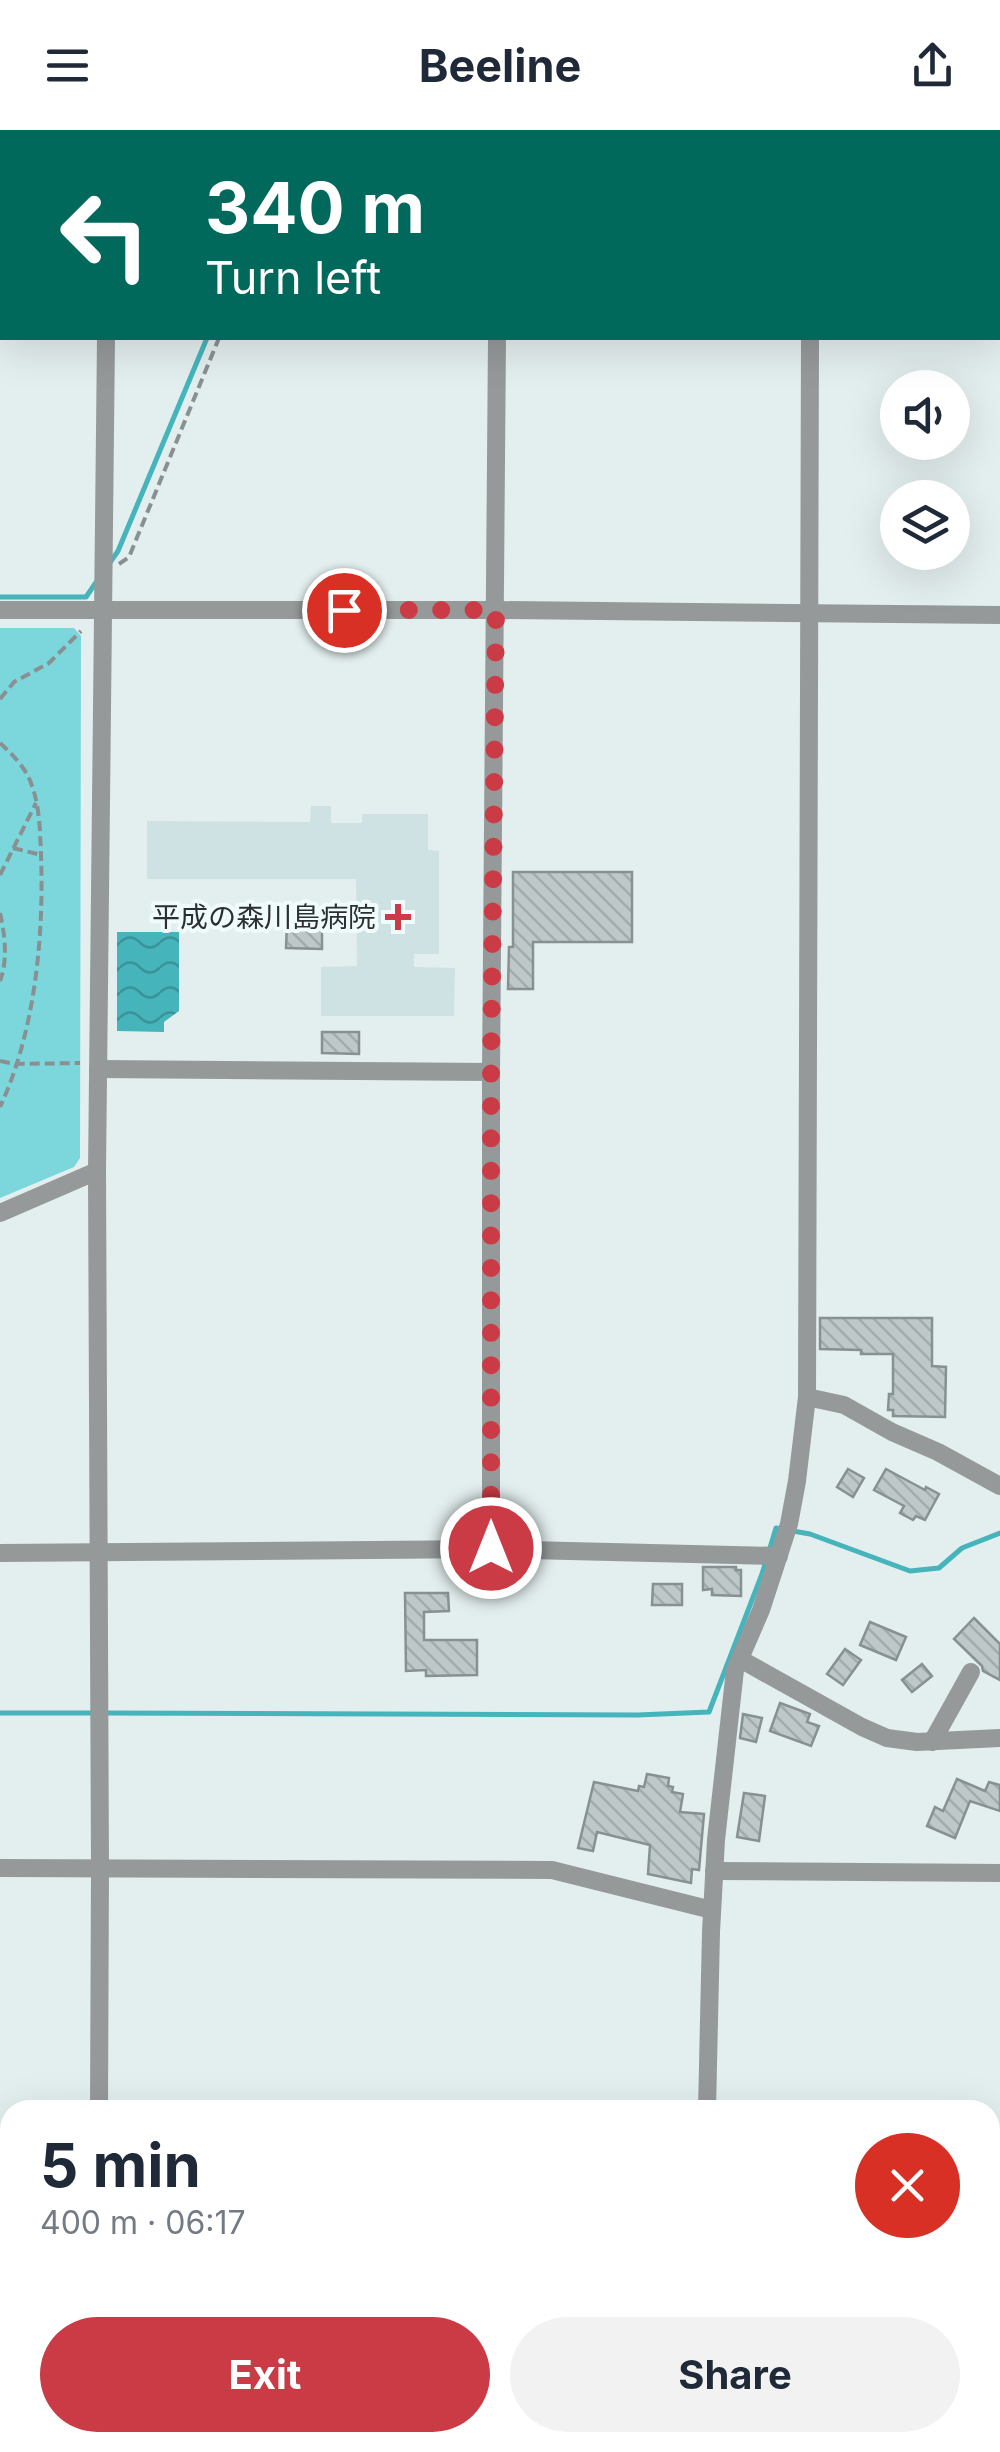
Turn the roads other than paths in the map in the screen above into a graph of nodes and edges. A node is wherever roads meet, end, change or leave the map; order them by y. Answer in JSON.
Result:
{"nodes":[{"id":1,"x":106,"y":340,"type":"edge"},
{"id":2,"x":497,"y":340,"type":"edge"},
{"id":3,"x":810,"y":340,"type":"edge"},
{"id":4,"x":0,"y":610,"type":"edge"},
{"id":5,"x":104,"y":610,"type":"junction"},
{"id":6,"x":496,"y":610,"type":"junction"},
{"id":7,"x":810,"y":614,"type":"junction"},
{"id":8,"x":1000,"y":616,"type":"edge"},
{"id":9,"x":91,"y":1066,"type":"junction"},
{"id":10,"x":491,"y":1072,"type":"junction"},
{"id":11,"x":97,"y":1172,"type":"junction"},
{"id":12,"x":0,"y":1213,"type":"edge"},
{"id":13,"x":807,"y":1397,"type":"junction"},
{"id":14,"x":1000,"y":1486,"type":"edge"},
{"id":15,"x":491,"y":1548,"type":"junction"},
{"id":16,"x":0,"y":1552,"type":"edge"},
{"id":17,"x":98,"y":1553,"type":"junction"},
{"id":18,"x":779,"y":1556,"type":"junction"},
{"id":19,"x":740,"y":1659,"type":"junction"},
{"id":20,"x":971,"y":1672,"type":"dead end"},
{"id":21,"x":1000,"y":1738,"type":"edge"},
{"id":22,"x":932,"y":1742,"type":"junction"},
{"id":23,"x":0,"y":1868,"type":"edge"},
{"id":24,"x":100,"y":1868,"type":"junction"},
{"id":25,"x":714,"y":1871,"type":"junction"},
{"id":26,"x":1000,"y":1872,"type":"edge"},
{"id":27,"x":712,"y":1910,"type":"junction"},
{"id":28,"x":99,"y":2100,"type":"edge"},
{"id":29,"x":708,"y":2100,"type":"edge"}],
"edges":[{"from":1,"to":5,"type":"street"},
{"from":2,"to":6,"type":"street"},
{"from":3,"to":7,"type":"street"},
{"from":4,"to":5,"type":"street"},
{"from":5,"to":6,"type":"street"},
{"from":5,"to":9,"type":"street"},
{"from":6,"to":7,"type":"street"},
{"from":6,"to":10,"type":"street"},
{"from":7,"to":8,"type":"street"},
{"from":7,"to":13,"type":"street"},
{"from":9,"to":10,"type":"street"},
{"from":9,"to":11,"type":"street"},
{"from":10,"to":15,"type":"street"},
{"from":11,"to":12,"type":"street"},
{"from":11,"to":17,"type":"street"},
{"from":13,"to":14,"type":"street"},
{"from":13,"to":18,"type":"street"},
{"from":15,"to":17,"type":"street"},
{"from":15,"to":18,"type":"street"},
{"from":16,"to":17,"type":"street"},
{"from":17,"to":24,"type":"street"},
{"from":18,"to":19,"type":"street"},
{"from":19,"to":22,"type":"street"},
{"from":19,"to":25,"type":"street"},
{"from":20,"to":22,"type":"street"},
{"from":21,"to":22,"type":"street"},
{"from":23,"to":24,"type":"street"},
{"from":24,"to":27,"type":"street"},
{"from":24,"to":28,"type":"street"},
{"from":25,"to":26,"type":"street"},
{"from":25,"to":27,"type":"street"},
{"from":27,"to":29,"type":"street"}]}
